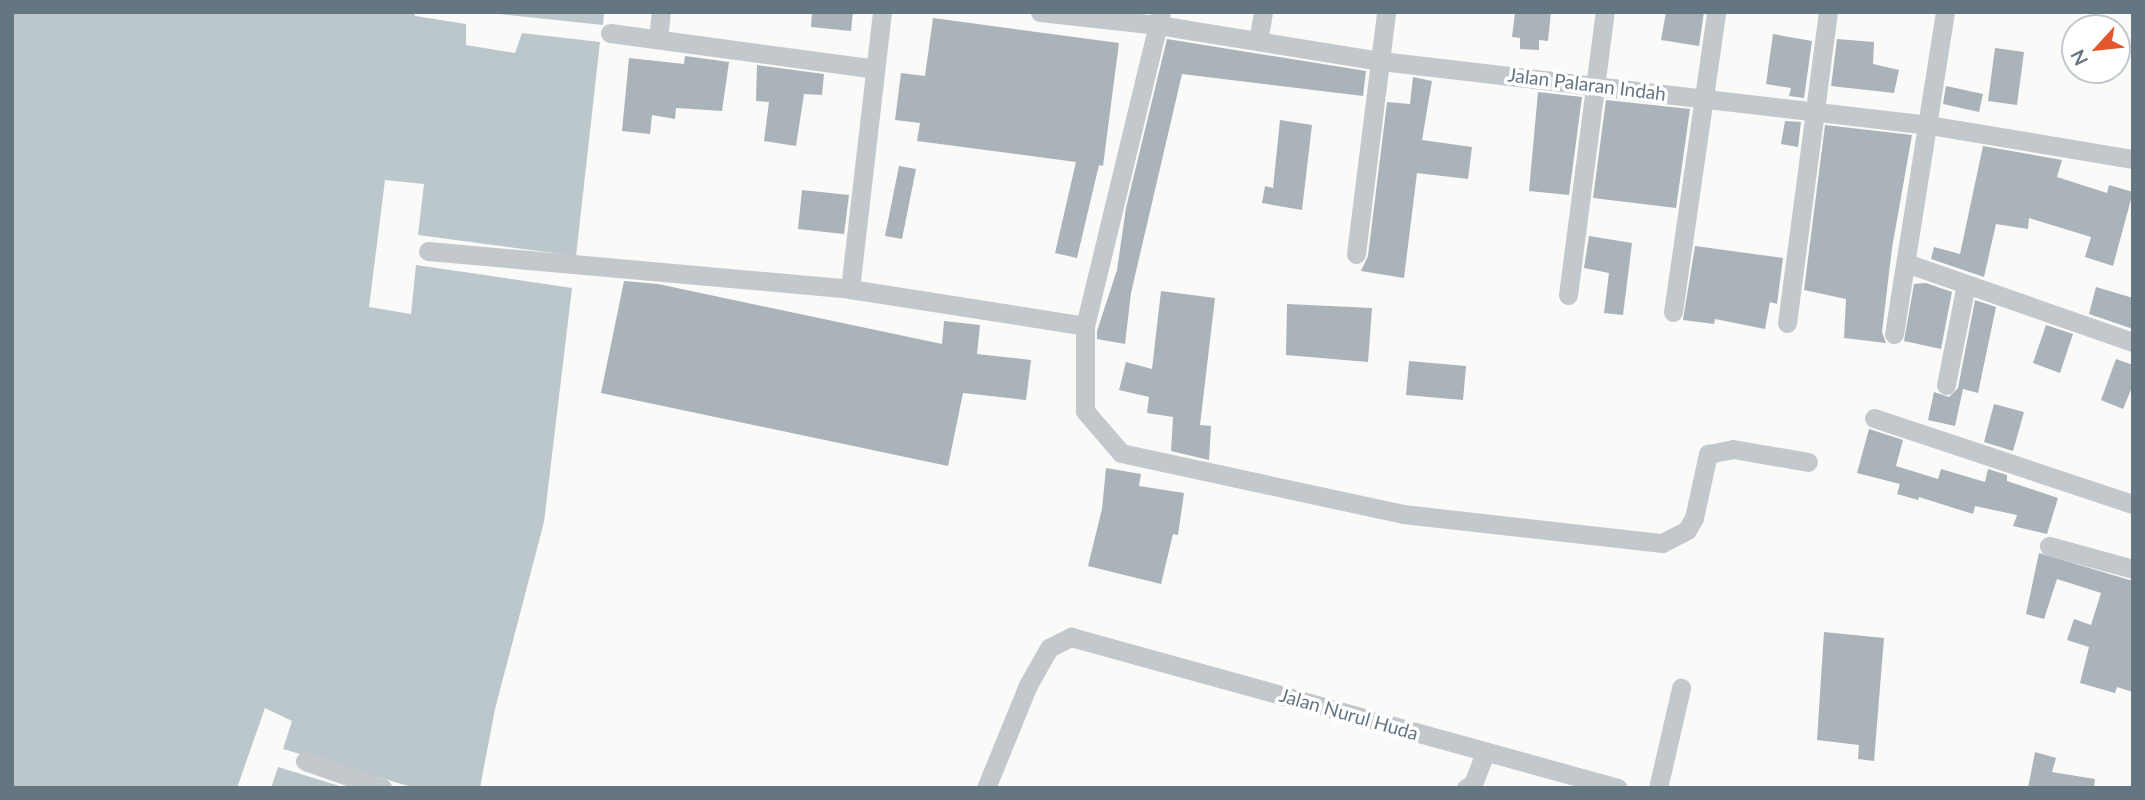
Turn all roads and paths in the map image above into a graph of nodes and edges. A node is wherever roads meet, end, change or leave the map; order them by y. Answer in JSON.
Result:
{"nodes":[{"id":1,"x":661,"y":12,"type":"edge"},
{"id":2,"x":881,"y":12,"type":"edge"},
{"id":3,"x":1040,"y":12,"type":"edge"},
{"id":4,"x":1263,"y":12,"type":"edge"},
{"id":5,"x":1386,"y":12,"type":"edge"},
{"id":6,"x":1605,"y":12,"type":"edge"},
{"id":7,"x":1716,"y":12,"type":"edge"},
{"id":8,"x":1828,"y":12,"type":"edge"},
{"id":9,"x":1945,"y":12,"type":"edge"},
{"id":10,"x":1160,"y":19,"type":"edge"},
{"id":11,"x":610,"y":33,"type":"dead end"},
{"id":12,"x":657,"y":39,"type":"junction"},
{"id":13,"x":1258,"y":41,"type":"junction"},
{"id":14,"x":1381,"y":61,"type":"junction"},
{"id":15,"x":875,"y":69,"type":"junction"},
{"id":16,"x":1596,"y":83,"type":"junction"},
{"id":17,"x":1704,"y":99,"type":"junction"},
{"id":18,"x":1814,"y":111,"type":"junction"},
{"id":19,"x":1929,"y":125,"type":"junction"},
{"id":20,"x":2133,"y":159,"type":"edge"},
{"id":21,"x":428,"y":251,"type":"dead end"},
{"id":22,"x":1356,"y":254,"type":"dead end"},
{"id":23,"x":1906,"y":263,"type":"junction"},
{"id":24,"x":1966,"y":284,"type":"junction"},
{"id":25,"x":850,"y":289,"type":"junction"},
{"id":26,"x":1568,"y":295,"type":"dead end"},
{"id":27,"x":1673,"y":312,"type":"dead end"},
{"id":28,"x":1787,"y":323,"type":"dead end"},
{"id":29,"x":1085,"y":326,"type":"junction"},
{"id":30,"x":1894,"y":334,"type":"dead end"},
{"id":31,"x":2133,"y":342,"type":"edge"},
{"id":32,"x":1946,"y":385,"type":"dead end"},
{"id":33,"x":1874,"y":418,"type":"dead end"},
{"id":34,"x":1808,"y":462,"type":"dead end"},
{"id":35,"x":2133,"y":504,"type":"edge"},
{"id":36,"x":2049,"y":546,"type":"dead end"},
{"id":37,"x":2133,"y":569,"type":"edge"},
{"id":38,"x":1681,"y":688,"type":"dead end"},
{"id":39,"x":1485,"y":752,"type":"junction"},
{"id":40,"x":305,"y":761,"type":"dead end"},
{"id":41,"x":382,"y":788,"type":"edge"},
{"id":42,"x":986,"y":788,"type":"edge"},
{"id":43,"x":1466,"y":788,"type":"edge"},
{"id":44,"x":1618,"y":788,"type":"edge"},
{"id":45,"x":1658,"y":788,"type":"edge"}],
"edges":[{"from":1,"to":12,"type":"street"},
{"from":2,"to":15,"type":"street"},
{"from":3,"to":10,"type":"street","name":"Jalan Palaran Indah"},
{"from":4,"to":13,"type":"street"},
{"from":5,"to":14,"type":"street"},
{"from":6,"to":16,"type":"street"},
{"from":7,"to":17,"type":"street"},
{"from":8,"to":18,"type":"street"},
{"from":9,"to":19,"type":"street"},
{"from":10,"to":13,"type":"street","name":"Jalan Palaran Indah"},
{"from":10,"to":29,"type":"street"},
{"from":11,"to":12,"type":"street"},
{"from":12,"to":15,"type":"street"},
{"from":13,"to":14,"type":"street","name":"Jalan Palaran Indah"},
{"from":14,"to":16,"type":"street","name":"Jalan Palaran Indah"},
{"from":14,"to":22,"type":"street"},
{"from":15,"to":25,"type":"street"},
{"from":16,"to":17,"type":"street","name":"Jalan Palaran Indah"},
{"from":16,"to":26,"type":"street"},
{"from":17,"to":18,"type":"street","name":"Jalan Palaran Indah"},
{"from":17,"to":27,"type":"street"},
{"from":18,"to":19,"type":"street","name":"Jalan Palaran Indah"},
{"from":18,"to":28,"type":"street"},
{"from":19,"to":20,"type":"street","name":"Jalan Palaran Indah"},
{"from":19,"to":23,"type":"street"},
{"from":21,"to":25,"type":"street"},
{"from":23,"to":24,"type":"street"},
{"from":23,"to":30,"type":"street"},
{"from":24,"to":31,"type":"street"},
{"from":24,"to":32,"type":"street"},
{"from":25,"to":29,"type":"street"},
{"from":29,"to":34,"type":"street"},
{"from":33,"to":35,"type":"street"},
{"from":36,"to":37,"type":"street"},
{"from":38,"to":45,"type":"street"},
{"from":39,"to":42,"type":"street","name":"Jalan Nurul Huda"},
{"from":39,"to":43,"type":"street"},
{"from":39,"to":44,"type":"street","name":"Jalan Nurul Huda"},
{"from":40,"to":41,"type":"street"}]}
